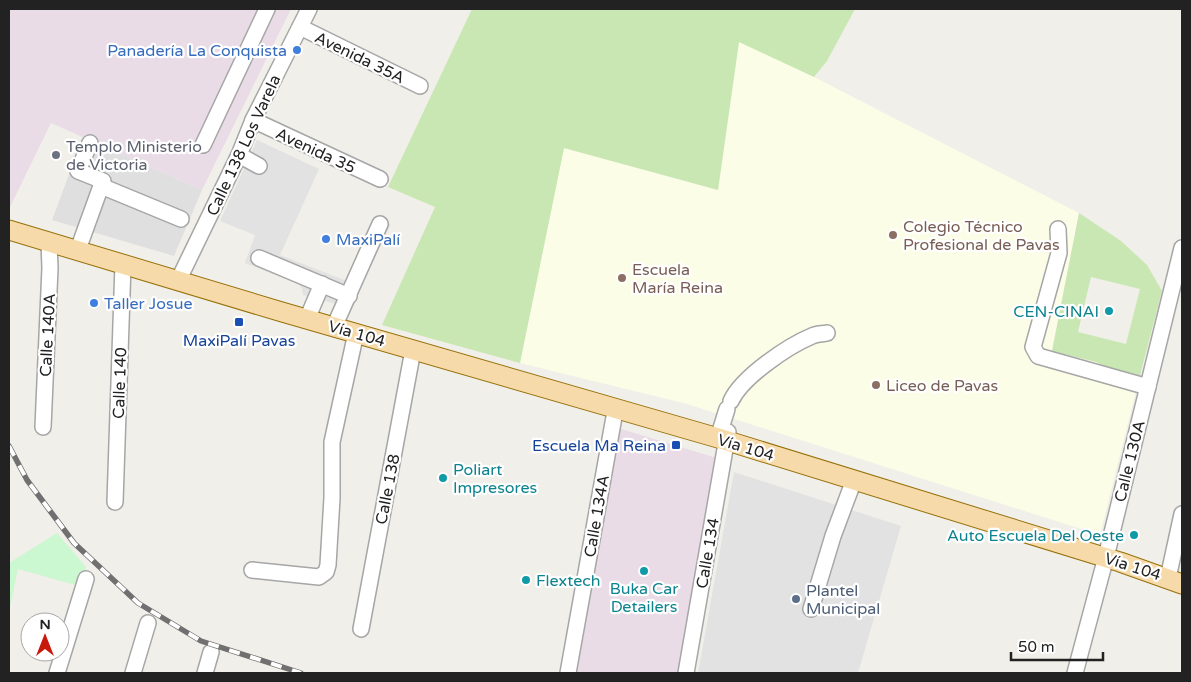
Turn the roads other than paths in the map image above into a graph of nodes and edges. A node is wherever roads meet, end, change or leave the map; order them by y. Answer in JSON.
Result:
{"nodes":[{"id":1,"x":267,"y":9,"type":"edge"},
{"id":2,"x":309,"y":9,"type":"edge"},
{"id":3,"x":300,"y":28,"type":"junction"},
{"id":4,"x":420,"y":86,"type":"dead end"},
{"id":5,"x":253,"y":120,"type":"junction"},
{"id":6,"x":90,"y":143,"type":"dead end"},
{"id":7,"x":203,"y":145,"type":"dead end"},
{"id":8,"x":239,"y":155,"type":"junction"},
{"id":9,"x":259,"y":166,"type":"dead end"},
{"id":10,"x":380,"y":179,"type":"dead end"},
{"id":11,"x":101,"y":186,"type":"junction"},
{"id":12,"x":181,"y":220,"type":"dead end"},
{"id":13,"x":9,"y":221,"type":"edge"},
{"id":14,"x":380,"y":224,"type":"dead end"},
{"id":15,"x":1058,"y":229,"type":"dead end"},
{"id":16,"x":9,"y":230,"type":"edge"},
{"id":17,"x":49,"y":242,"type":"junction"},
{"id":18,"x":80,"y":244,"type":"junction"},
{"id":19,"x":1182,"y":248,"type":"edge"},
{"id":20,"x":259,"y":258,"type":"dead end"},
{"id":21,"x":123,"y":264,"type":"junction"},
{"id":22,"x":180,"y":278,"type":"junction"},
{"id":23,"x":322,"y":284,"type":"junction"},
{"id":24,"x":348,"y":296,"type":"junction"},
{"id":25,"x":306,"y":319,"type":"junction"},
{"id":26,"x":334,"y":327,"type":"junction"},
{"id":27,"x":356,"y":333,"type":"junction"},
{"id":28,"x":827,"y":333,"type":"dead end"},
{"id":29,"x":413,"y":350,"type":"junction"},
{"id":30,"x":1148,"y":387,"type":"junction"},
{"id":31,"x":614,"y":417,"type":"dead end"},
{"id":32,"x":43,"y":427,"type":"dead end"},
{"id":33,"x":724,"y":437,"type":"junction"},
{"id":34,"x":855,"y":481,"type":"junction"},
{"id":35,"x":115,"y":502,"type":"dead end"},
{"id":36,"x":1182,"y":514,"type":"edge"},
{"id":37,"x":1106,"y":558,"type":"junction"},
{"id":38,"x":252,"y":570,"type":"dead end"},
{"id":39,"x":86,"y":579,"type":"dead end"},
{"id":40,"x":1175,"y":581,"type":"edge"},
{"id":41,"x":811,"y":610,"type":"dead end"},
{"id":42,"x":148,"y":623,"type":"dead end"},
{"id":43,"x":361,"y":629,"type":"dead end"},
{"id":44,"x":211,"y":652,"type":"dead end"},
{"id":45,"x":57,"y":673,"type":"edge"},
{"id":46,"x":133,"y":673,"type":"edge"},
{"id":47,"x":205,"y":673,"type":"edge"},
{"id":48,"x":568,"y":673,"type":"edge"},
{"id":49,"x":686,"y":673,"type":"edge"},
{"id":50,"x":1075,"y":673,"type":"edge"}],
"edges":[{"from":1,"to":7,"type":"street"},
{"from":2,"to":3,"type":"street","name":"Calle 138 Los Varela"},
{"from":3,"to":4,"type":"street","name":"Avenida 35A"},
{"from":3,"to":5,"type":"street","name":"Calle 138 Los Varela"},
{"from":5,"to":8,"type":"street","name":"Calle 138 Los Varela"},
{"from":5,"to":10,"type":"street","name":"Avenida 35"},
{"from":6,"to":11,"type":"street"},
{"from":8,"to":9,"type":"street"},
{"from":8,"to":22,"type":"street","name":"Calle 138 Los Varela"},
{"from":11,"to":12,"type":"street"},
{"from":11,"to":18,"type":"street"},
{"from":13,"to":18,"type":"main road","name":"Vía 104"},
{"from":14,"to":24,"type":"street"},
{"from":15,"to":30,"type":"street"},
{"from":16,"to":17,"type":"main road","name":"Vía 104"},
{"from":17,"to":21,"type":"main road","name":"Vía 104"},
{"from":17,"to":32,"type":"street","name":"Calle 140A"},
{"from":18,"to":22,"type":"main road","name":"Vía 104"},
{"from":19,"to":30,"type":"street","name":"Calle 130A"},
{"from":20,"to":23,"type":"street"},
{"from":21,"to":22,"type":"main road","name":"Vía 104"},
{"from":21,"to":35,"type":"street","name":"Calle 140"},
{"from":22,"to":25,"type":"main road","name":"Vía 104"},
{"from":23,"to":24,"type":"street"},
{"from":23,"to":25,"type":"street"},
{"from":24,"to":26,"type":"street"},
{"from":25,"to":26,"type":"main road","name":"Vía 104"},
{"from":26,"to":27,"type":"main road","name":"Vía 104"},
{"from":27,"to":29,"type":"main road","name":"Vía 104"},
{"from":27,"to":38,"type":"street"},
{"from":28,"to":33,"type":"street","name":"Calle 134"},
{"from":29,"to":33,"type":"main road","name":"Vía 104"},
{"from":29,"to":43,"type":"street","name":"Calle 138"},
{"from":30,"to":37,"type":"street","name":"Calle 130A"},
{"from":31,"to":48,"type":"street","name":"Calle 134A"},
{"from":33,"to":34,"type":"main road","name":"Vía 104"},
{"from":33,"to":49,"type":"street","name":"Calle 134"},
{"from":34,"to":37,"type":"main road","name":"Vía 104"},
{"from":34,"to":41,"type":"street"},
{"from":36,"to":40,"type":"street"},
{"from":37,"to":40,"type":"main road","name":"Vía 104"},
{"from":37,"to":50,"type":"street","name":"Calle 130A"},
{"from":39,"to":45,"type":"street"},
{"from":42,"to":46,"type":"street"},
{"from":44,"to":47,"type":"street"}]}
